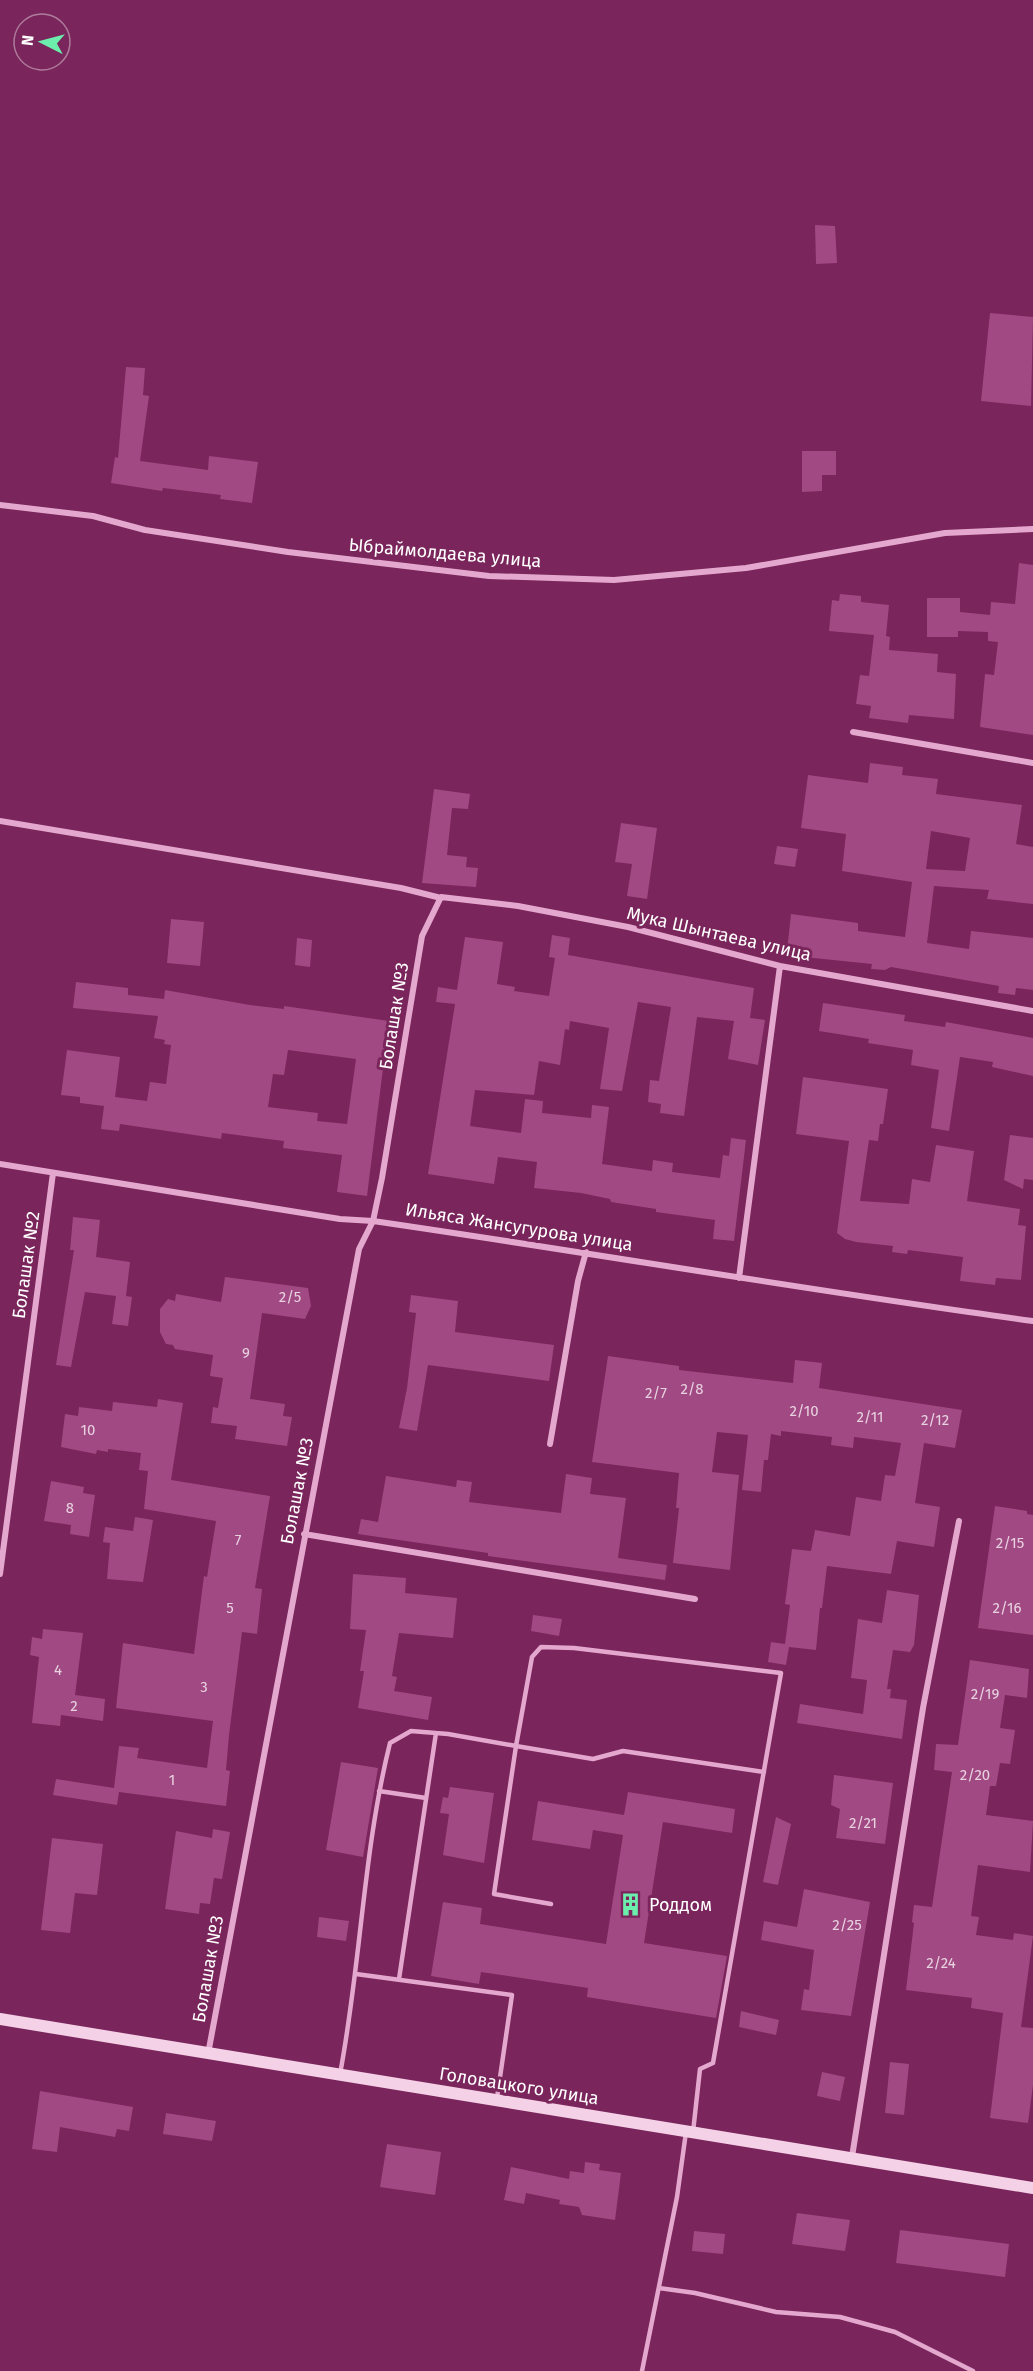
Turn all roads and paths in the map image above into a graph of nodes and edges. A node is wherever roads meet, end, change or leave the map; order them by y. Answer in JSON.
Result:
{"nodes":[{"id":1,"x":0,"y":506,"type":"edge"},
{"id":2,"x":1033,"y":529,"type":"edge"},
{"id":3,"x":853,"y":732,"type":"dead end"},
{"id":4,"x":1033,"y":763,"type":"edge"},
{"id":5,"x":0,"y":821,"type":"edge"},
{"id":6,"x":441,"y":898,"type":"junction"},
{"id":7,"x":780,"y":966,"type":"junction"},
{"id":8,"x":1033,"y":1011,"type":"edge"},
{"id":9,"x":0,"y":1164,"type":"edge"},
{"id":10,"x":53,"y":1173,"type":"junction"},
{"id":11,"x":373,"y":1221,"type":"junction"},
{"id":12,"x":586,"y":1252,"type":"junction"},
{"id":13,"x":739,"y":1278,"type":"junction"},
{"id":14,"x":1033,"y":1322,"type":"edge"},
{"id":15,"x":550,"y":1444,"type":"dead end"},
{"id":16,"x":959,"y":1521,"type":"dead end"},
{"id":17,"x":304,"y":1534,"type":"junction"},
{"id":18,"x":2,"y":1540,"type":"edge"},
{"id":19,"x":0,"y":1575,"type":"edge"},
{"id":20,"x":695,"y":1599,"type":"dead end"},
{"id":21,"x":436,"y":1733,"type":"junction"},
{"id":22,"x":516,"y":1746,"type":"junction"},
{"id":23,"x":764,"y":1772,"type":"junction"},
{"id":24,"x":379,"y":1791,"type":"junction"},
{"id":25,"x":426,"y":1798,"type":"junction"},
{"id":26,"x":551,"y":1904,"type":"dead end"},
{"id":27,"x":356,"y":1974,"type":"junction"},
{"id":28,"x":399,"y":1979,"type":"junction"},
{"id":29,"x":0,"y":2019,"type":"edge"},
{"id":30,"x":208,"y":2054,"type":"junction"},
{"id":31,"x":340,"y":2075,"type":"junction"},
{"id":32,"x":497,"y":2100,"type":"junction"},
{"id":33,"x":690,"y":2131,"type":"junction"},
{"id":34,"x":852,"y":2157,"type":"junction"},
{"id":35,"x":1033,"y":2188,"type":"edge"},
{"id":36,"x":659,"y":2288,"type":"junction"},
{"id":37,"x":642,"y":2371,"type":"edge"},
{"id":38,"x":973,"y":2371,"type":"edge"}],
"edges":[{"from":1,"to":2,"type":"street","name":"Ыбраймолдаева улица"},
{"from":3,"to":4,"type":"street"},
{"from":5,"to":6,"type":"street","name":"Мука Шынтаева улица"},
{"from":6,"to":7,"type":"street","name":"Мука Шынтаева улица"},
{"from":6,"to":11,"type":"street","name":"Болашак №3"},
{"from":7,"to":8,"type":"street","name":"Мука Шынтаева улица"},
{"from":7,"to":13,"type":"street"},
{"from":9,"to":10,"type":"street","name":"Ильяса Жансугурова улица"},
{"from":10,"to":11,"type":"street","name":"Ильяса Жансугурова улица"},
{"from":10,"to":18,"type":"street","name":"Болашак №2"},
{"from":11,"to":12,"type":"street","name":"Ильяса Жансугурова улица"},
{"from":11,"to":17,"type":"street","name":"Болашак №3"},
{"from":12,"to":13,"type":"street","name":"Ильяса Жансугурова улица"},
{"from":12,"to":15,"type":"street"},
{"from":13,"to":14,"type":"street","name":"Ильяса Жансугурова улица"},
{"from":16,"to":34,"type":"street"},
{"from":17,"to":20,"type":"street"},
{"from":17,"to":30,"type":"street","name":"Болашак №3"},
{"from":18,"to":19,"type":"street","name":"Болашак №2"},
{"from":21,"to":22,"type":"lane"},
{"from":21,"to":24,"type":"lane"},
{"from":21,"to":25,"type":"lane"},
{"from":22,"to":23,"type":"lane"},
{"from":22,"to":23,"type":"lane"},
{"from":22,"to":26,"type":"lane"},
{"from":23,"to":33,"type":"lane"},
{"from":24,"to":25,"type":"lane"},
{"from":24,"to":27,"type":"lane"},
{"from":25,"to":28,"type":"lane"},
{"from":27,"to":28,"type":"lane"},
{"from":27,"to":31,"type":"lane"},
{"from":28,"to":32,"type":"lane"},
{"from":29,"to":30,"type":"main road","name":"Головацкого улица"},
{"from":30,"to":31,"type":"main road","name":"Головацкого улица"},
{"from":31,"to":32,"type":"main road","name":"Головацкого улица"},
{"from":32,"to":33,"type":"main road","name":"Головацкого улица"},
{"from":33,"to":34,"type":"main road","name":"Головацкого улица"},
{"from":33,"to":36,"type":"lane"},
{"from":34,"to":35,"type":"main road","name":"Головацкого улица"},
{"from":36,"to":37,"type":"lane"},
{"from":36,"to":38,"type":"lane"}]}
